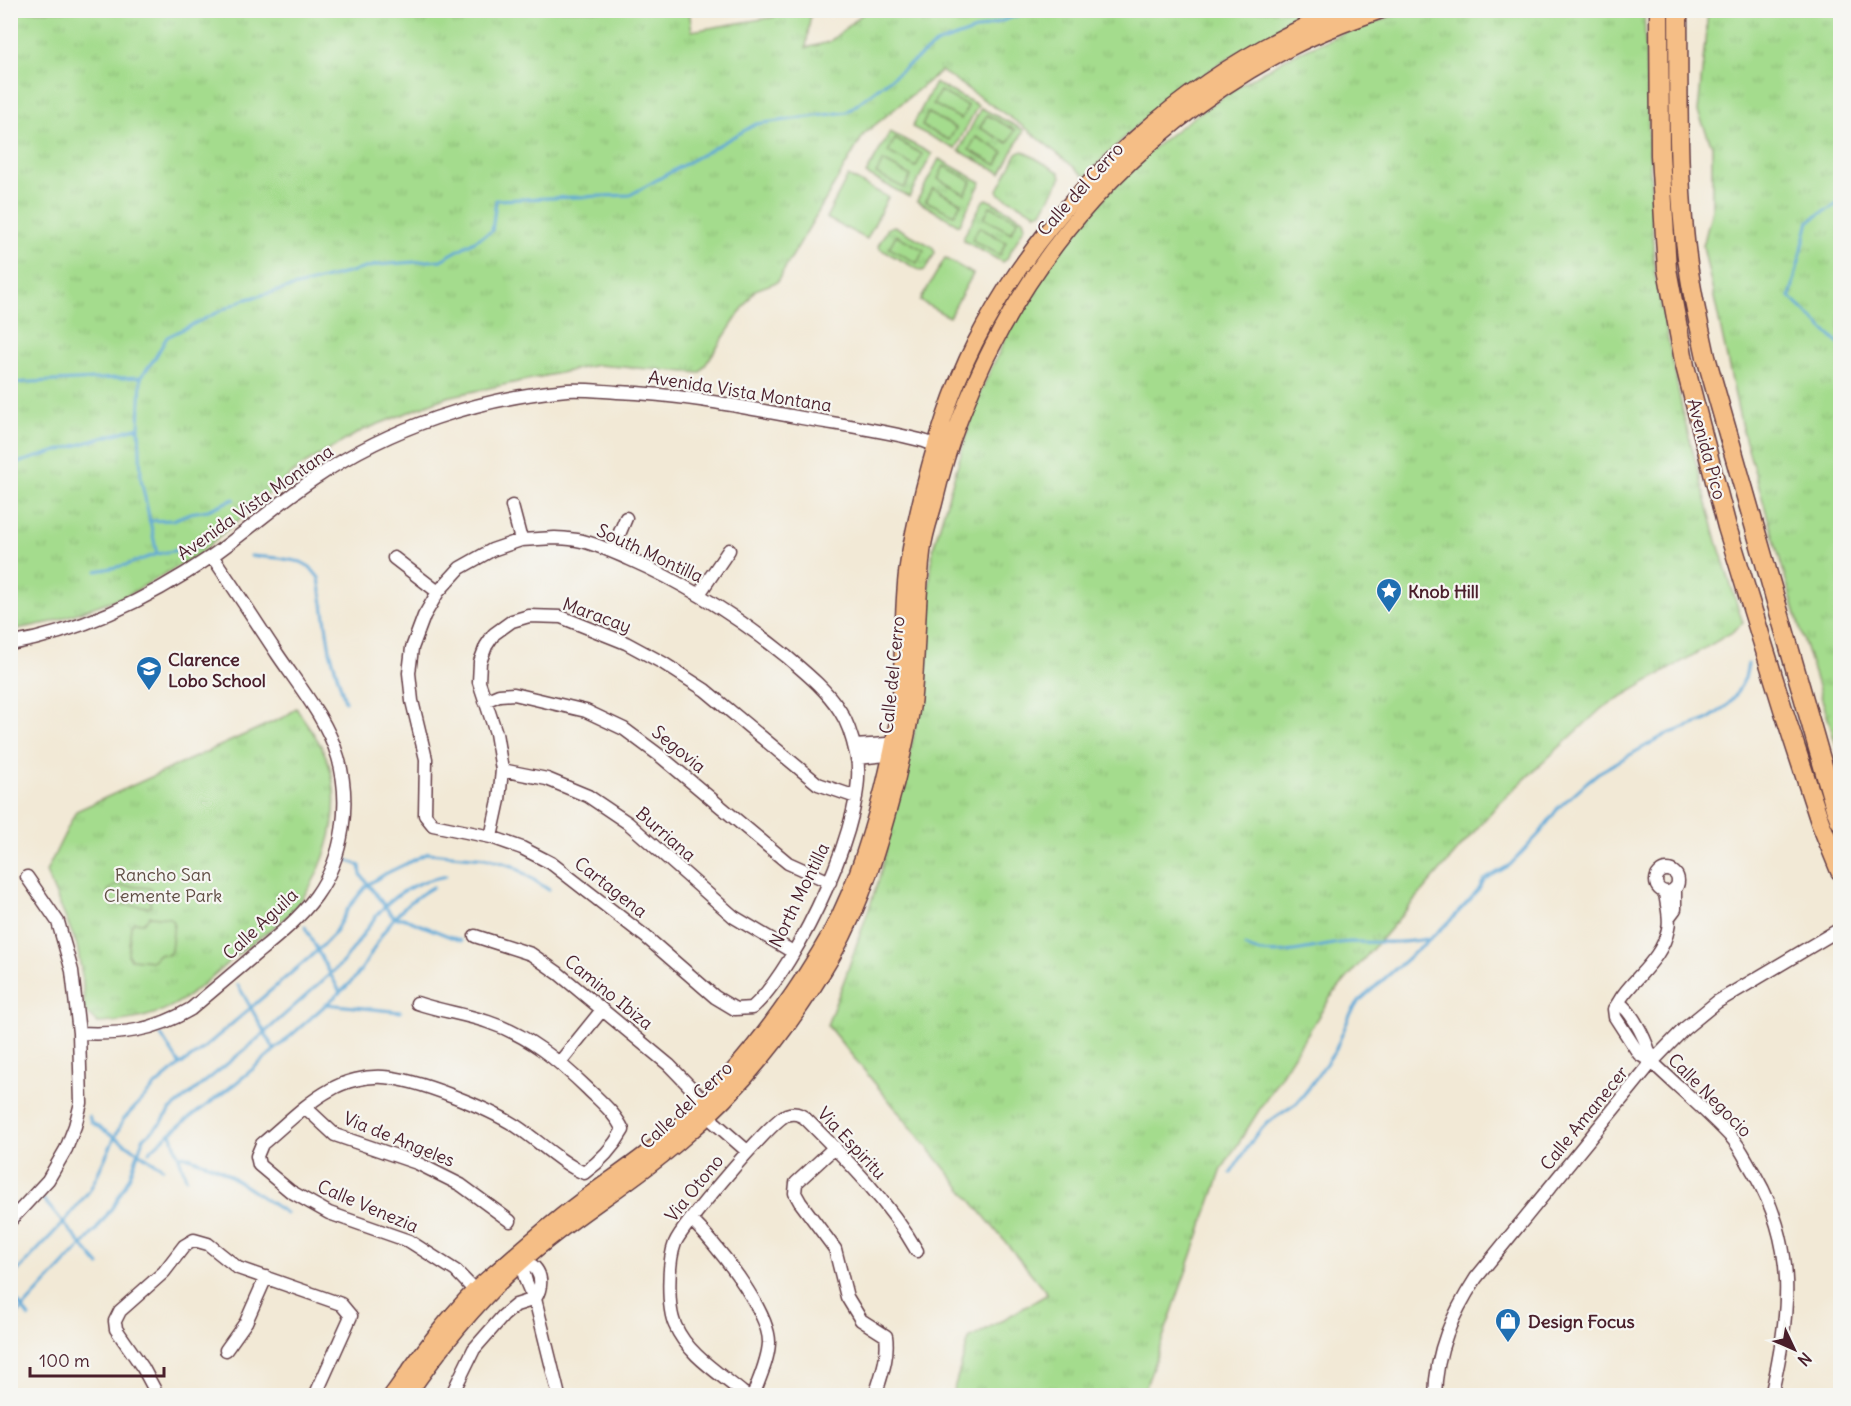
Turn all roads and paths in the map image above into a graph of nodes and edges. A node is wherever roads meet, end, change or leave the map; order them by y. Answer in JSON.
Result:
{"nodes":[{"id":1,"x":1343,"y":10,"type":"edge"},
{"id":2,"x":1383,"y":10,"type":"edge"},
{"id":3,"x":1659,"y":10,"type":"edge"},
{"id":4,"x":1678,"y":10,"type":"edge"},
{"id":5,"x":942,"y":447,"type":"junction"},
{"id":6,"x":513,"y":506,"type":"dead end"},
{"id":7,"x":626,"y":518,"type":"dead end"},
{"id":8,"x":521,"y":540,"type":"junction"},
{"id":9,"x":729,"y":550,"type":"dead end"},
{"id":10,"x":612,"y":551,"type":"junction"},
{"id":11,"x":212,"y":556,"type":"junction"},
{"id":12,"x":394,"y":558,"type":"dead end"},
{"id":13,"x":438,"y":592,"type":"junction"},
{"id":14,"x":699,"y":594,"type":"junction"},
{"id":15,"x":10,"y":644,"type":"edge"},
{"id":16,"x":485,"y":701,"type":"junction"},
{"id":17,"x":898,"y":750,"type":"junction"},
{"id":18,"x":856,"y":752,"type":"junction"},
{"id":19,"x":502,"y":770,"type":"junction"},
{"id":20,"x":856,"y":797,"type":"junction"},
{"id":21,"x":1840,"y":821,"type":"edge"},
{"id":22,"x":431,"y":824,"type":"joint"},
{"id":23,"x":491,"y":837,"type":"junction"},
{"id":24,"x":1840,"y":871,"type":"edge"},
{"id":25,"x":27,"y":877,"type":"dead end"},
{"id":26,"x":830,"y":882,"type":"junction"},
{"id":27,"x":1670,"y":890,"type":"dead end"},
{"id":28,"x":1840,"y":929,"type":"edge"},
{"id":29,"x":476,"y":936,"type":"dead end"},
{"id":30,"x":793,"y":952,"type":"junction"},
{"id":31,"x":417,"y":1003,"type":"dead end"},
{"id":32,"x":752,"y":1008,"type":"joint"},
{"id":33,"x":602,"y":1010,"type":"junction"},
{"id":34,"x":79,"y":1033,"type":"junction"},
{"id":35,"x":560,"y":1062,"type":"junction"},
{"id":36,"x":1652,"y":1062,"type":"junction"},
{"id":37,"x":306,"y":1108,"type":"junction"},
{"id":38,"x":707,"y":1108,"type":"junction"},
{"id":39,"x":834,"y":1147,"type":"junction"},
{"id":40,"x":747,"y":1151,"type":"junction"},
{"id":41,"x":691,"y":1220,"type":"junction"},
{"id":42,"x":10,"y":1221,"type":"edge"},
{"id":43,"x":510,"y":1221,"type":"dead end"},
{"id":44,"x":917,"y":1251,"type":"dead end"},
{"id":45,"x":521,"y":1256,"type":"junction"},
{"id":46,"x":266,"y":1277,"type":"junction"},
{"id":47,"x":479,"y":1295,"type":"junction"},
{"id":48,"x":535,"y":1299,"type":"junction"},
{"id":49,"x":226,"y":1350,"type":"dead end"},
{"id":50,"x":158,"y":1395,"type":"edge"},
{"id":51,"x":315,"y":1395,"type":"edge"},
{"id":52,"x":391,"y":1395,"type":"edge"},
{"id":53,"x":406,"y":1395,"type":"edge"},
{"id":54,"x":451,"y":1395,"type":"edge"},
{"id":55,"x":559,"y":1395,"type":"edge"},
{"id":56,"x":751,"y":1395,"type":"edge"},
{"id":57,"x":875,"y":1395,"type":"edge"},
{"id":58,"x":1435,"y":1395,"type":"edge"},
{"id":59,"x":1771,"y":1395,"type":"edge"}],
"edges":[{"from":1,"to":5,"type":"main road","name":"Calle del Cerro"},
{"from":2,"to":5,"type":"main road","name":"Calle del Cerro"},
{"from":3,"to":24,"type":"highway","name":"Avenida Pico"},
{"from":4,"to":21,"type":"highway","name":"Avenida Pico"},
{"from":5,"to":11,"type":"street","name":"Avenida Vista Montana"},
{"from":5,"to":17,"type":"main road","name":"Calle del Cerro"},
{"from":6,"to":8,"type":"street"},
{"from":7,"to":10,"type":"street"},
{"from":8,"to":10,"type":"street","name":"South Montilla"},
{"from":8,"to":13,"type":"street","name":"South Montilla"},
{"from":9,"to":14,"type":"street"},
{"from":10,"to":14,"type":"street","name":"South Montilla"},
{"from":11,"to":15,"type":"street","name":"Avenida Vista Montana"},
{"from":11,"to":34,"type":"street","name":"Calle Aguila"},
{"from":12,"to":13,"type":"street"},
{"from":13,"to":22,"type":"street","name":"South Montilla"},
{"from":14,"to":18,"type":"street","name":"South Montilla"},
{"from":16,"to":19,"type":"street","name":"Maracay"},
{"from":16,"to":20,"type":"street","name":"Maracay"},
{"from":16,"to":26,"type":"street","name":"Segovia"},
{"from":17,"to":18,"type":"street"},
{"from":17,"to":38,"type":"main road","name":"Calle del Cerro"},
{"from":18,"to":20,"type":"street","name":"North Montilla"},
{"from":19,"to":23,"type":"street","name":"Maracay"},
{"from":19,"to":30,"type":"street","name":"Burriana"},
{"from":20,"to":26,"type":"street","name":"North Montilla"},
{"from":22,"to":23,"type":"street","name":"Cartagena"},
{"from":23,"to":32,"type":"street","name":"Cartagena"},
{"from":25,"to":34,"type":"street"},
{"from":26,"to":30,"type":"street","name":"North Montilla"},
{"from":27,"to":36,"type":"street","name":"Calle Negocio"},
{"from":28,"to":36,"type":"street","name":"Calle Amanecer"},
{"from":29,"to":33,"type":"street","name":"Camino Ibiza"},
{"from":30,"to":32,"type":"street","name":"North Montilla"},
{"from":31,"to":35,"type":"street","name":"Calle Venezia"},
{"from":33,"to":35,"type":"street"},
{"from":33,"to":38,"type":"street","name":"Camino Ibiza"},
{"from":34,"to":42,"type":"street"},
{"from":35,"to":37,"type":"street","name":"Calle Venezia"},
{"from":36,"to":58,"type":"street","name":"Calle Amanecer"},
{"from":36,"to":59,"type":"street","name":"Calle Negocio"},
{"from":37,"to":43,"type":"street","name":"Via de Angeles"},
{"from":37,"to":47,"type":"street","name":"Calle Venezia"},
{"from":38,"to":40,"type":"street","name":"Camino Ibiza"},
{"from":38,"to":45,"type":"main road","name":"Calle del Cerro"},
{"from":39,"to":40,"type":"street","name":"Via Espiritu"},
{"from":39,"to":44,"type":"street","name":"Via Espiritu"},
{"from":39,"to":57,"type":"street"},
{"from":40,"to":41,"type":"street","name":"Via Otono"},
{"from":41,"to":56,"type":"street"},
{"from":41,"to":56,"type":"street","name":"Via Otono"},
{"from":45,"to":47,"type":"main road","name":"Calle del Cerro"},
{"from":45,"to":48,"type":"street"},
{"from":46,"to":49,"type":"street"},
{"from":46,"to":50,"type":"street"},
{"from":46,"to":51,"type":"street"},
{"from":47,"to":52,"type":"main road","name":"Calle del Cerro"},
{"from":47,"to":53,"type":"main road","name":"Calle del Cerro"},
{"from":48,"to":54,"type":"street"},
{"from":48,"to":55,"type":"street"}]}
